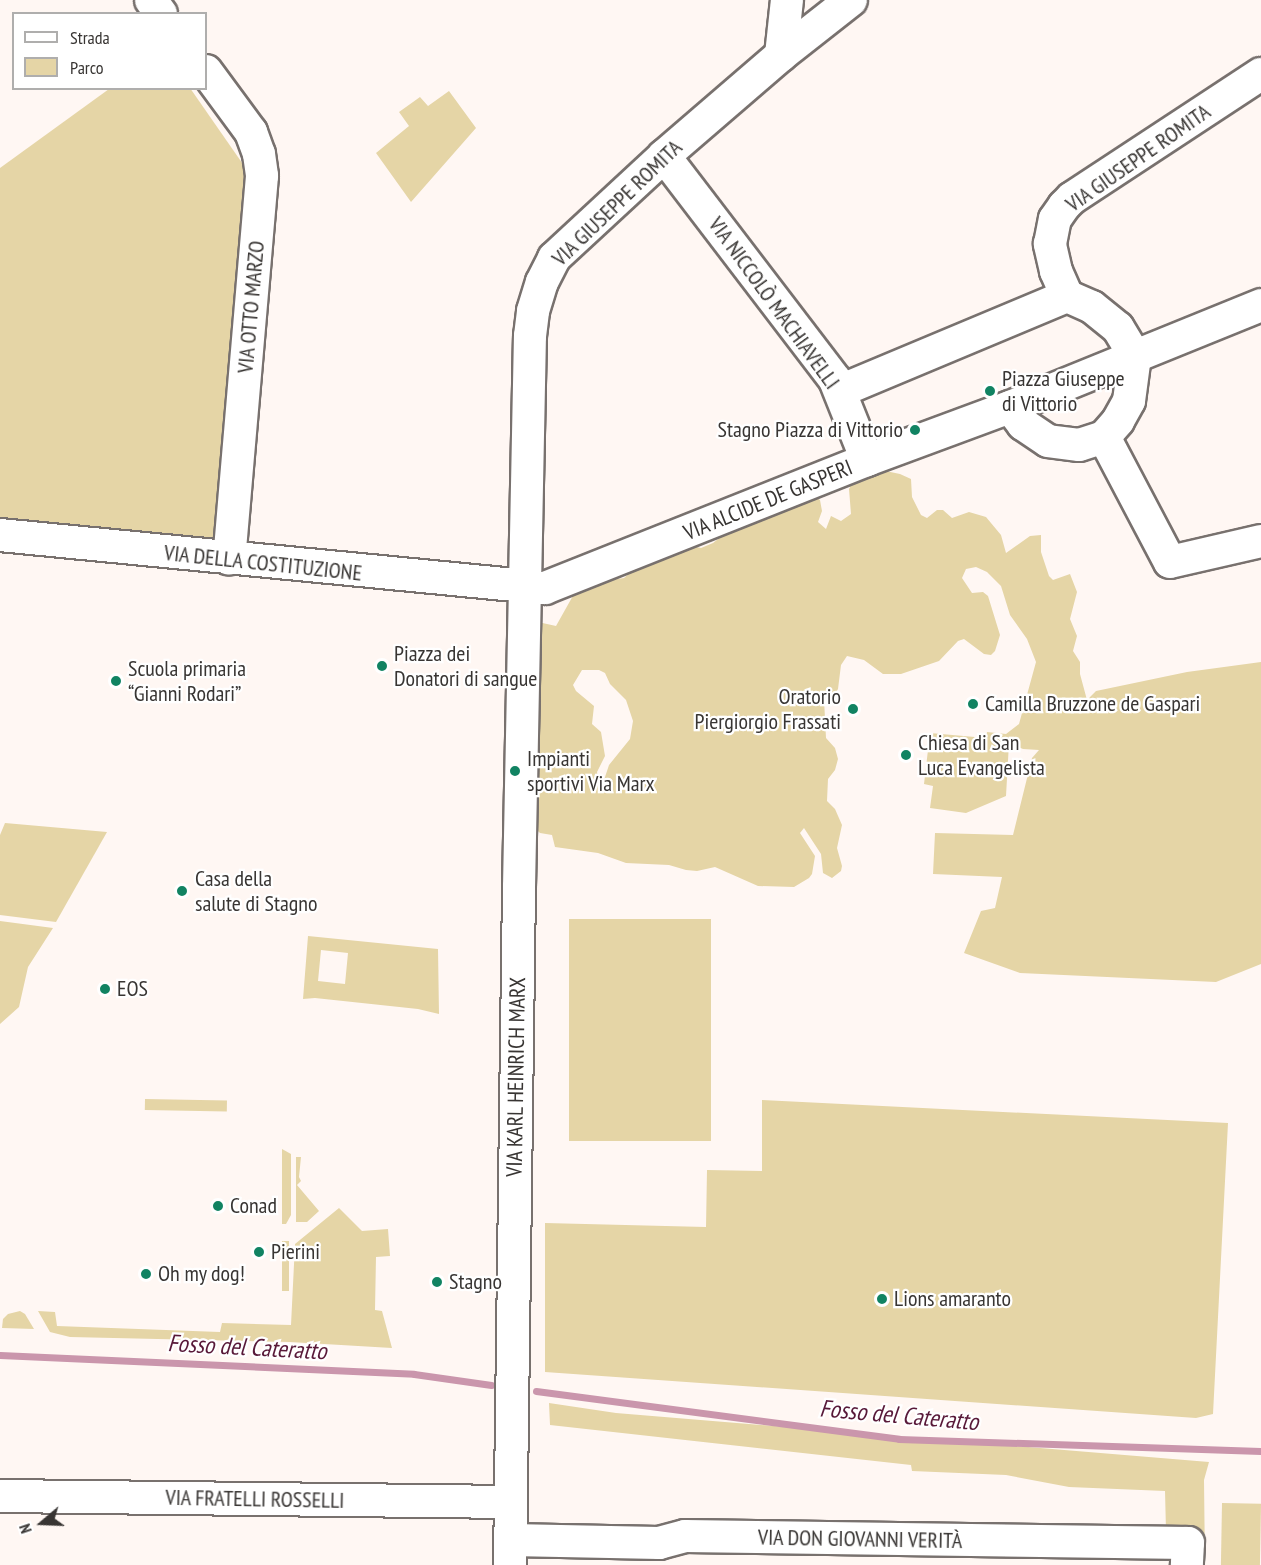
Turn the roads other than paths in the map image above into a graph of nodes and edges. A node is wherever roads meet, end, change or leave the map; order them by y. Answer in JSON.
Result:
{"nodes":[{"id":1,"x":150,"y":0,"type":"edge"},
{"id":2,"x":787,"y":0,"type":"edge"},
{"id":3,"x":851,"y":0,"type":"edge"},
{"id":4,"x":159,"y":12,"type":"edge"},
{"id":5,"x":781,"y":55,"type":"junction"},
{"id":6,"x":207,"y":72,"type":"edge"},
{"id":7,"x":1261,"y":74,"type":"edge"},
{"id":8,"x":664,"y":156,"type":"junction"},
{"id":9,"x":1067,"y":296,"type":"junction"},
{"id":10,"x":1261,"y":305,"type":"edge"},
{"id":11,"x":1135,"y":356,"type":"junction"},
{"id":12,"x":840,"y":391,"type":"junction"},
{"id":13,"x":1010,"y":407,"type":"junction"},
{"id":14,"x":1104,"y":437,"type":"junction"},
{"id":15,"x":867,"y":460,"type":"junction"},
{"id":16,"x":0,"y":535,"type":"edge"},
{"id":17,"x":1261,"y":541,"type":"edge"},
{"id":18,"x":229,"y":559,"type":"junction"},
{"id":19,"x":526,"y":588,"type":"junction"},
{"id":20,"x":0,"y":1496,"type":"edge"},
{"id":21,"x":511,"y":1502,"type":"junction"},
{"id":22,"x":510,"y":1553,"type":"edge"},
{"id":23,"x":1187,"y":1565,"type":"edge"}],
"edges":[{"from":1,"to":4,"type":"street"},
{"from":2,"to":5,"type":"street"},
{"from":3,"to":5,"type":"street","name":"VIA GIUSEPPE ROMITA"},
{"from":5,"to":8,"type":"street","name":"VIA GIUSEPPE ROMITA"},
{"from":6,"to":18,"type":"street","name":"VIA OTTO MARZO"},
{"from":7,"to":9,"type":"street","name":"VIA GIUSEPPE ROMITA"},
{"from":8,"to":12,"type":"street","name":"VIA NICCOLÒ MACHIAVELLI"},
{"from":8,"to":19,"type":"street","name":"VIA GIUSEPPE ROMITA"},
{"from":9,"to":11,"type":"street"},
{"from":9,"to":12,"type":"street"},
{"from":10,"to":11,"type":"street"},
{"from":11,"to":13,"type":"street"},
{"from":11,"to":14,"type":"street"},
{"from":12,"to":15,"type":"street","name":"VIA NICCOLÒ MACHIAVELLI"},
{"from":13,"to":14,"type":"street"},
{"from":13,"to":15,"type":"street","name":"VIA ALCIDE DE GASPERI"},
{"from":14,"to":17,"type":"street"},
{"from":15,"to":19,"type":"street","name":"VIA ALCIDE DE GASPERI"},
{"from":16,"to":18,"type":"street","name":"VIA DELLA COSTITUZIONE"},
{"from":18,"to":19,"type":"street","name":"VIA DELLA COSTITUZIONE"},
{"from":19,"to":21,"type":"street","name":"VIA KARL HEINRICH MARX"},
{"from":20,"to":21,"type":"street","name":"VIA FRATELLI ROSSELLI"},
{"from":21,"to":22,"type":"street","name":"VIA KARL HEINRICH MARX"},
{"from":22,"to":23,"type":"street","name":"VIA DON GIOVANNI VERITÀ"}]}
